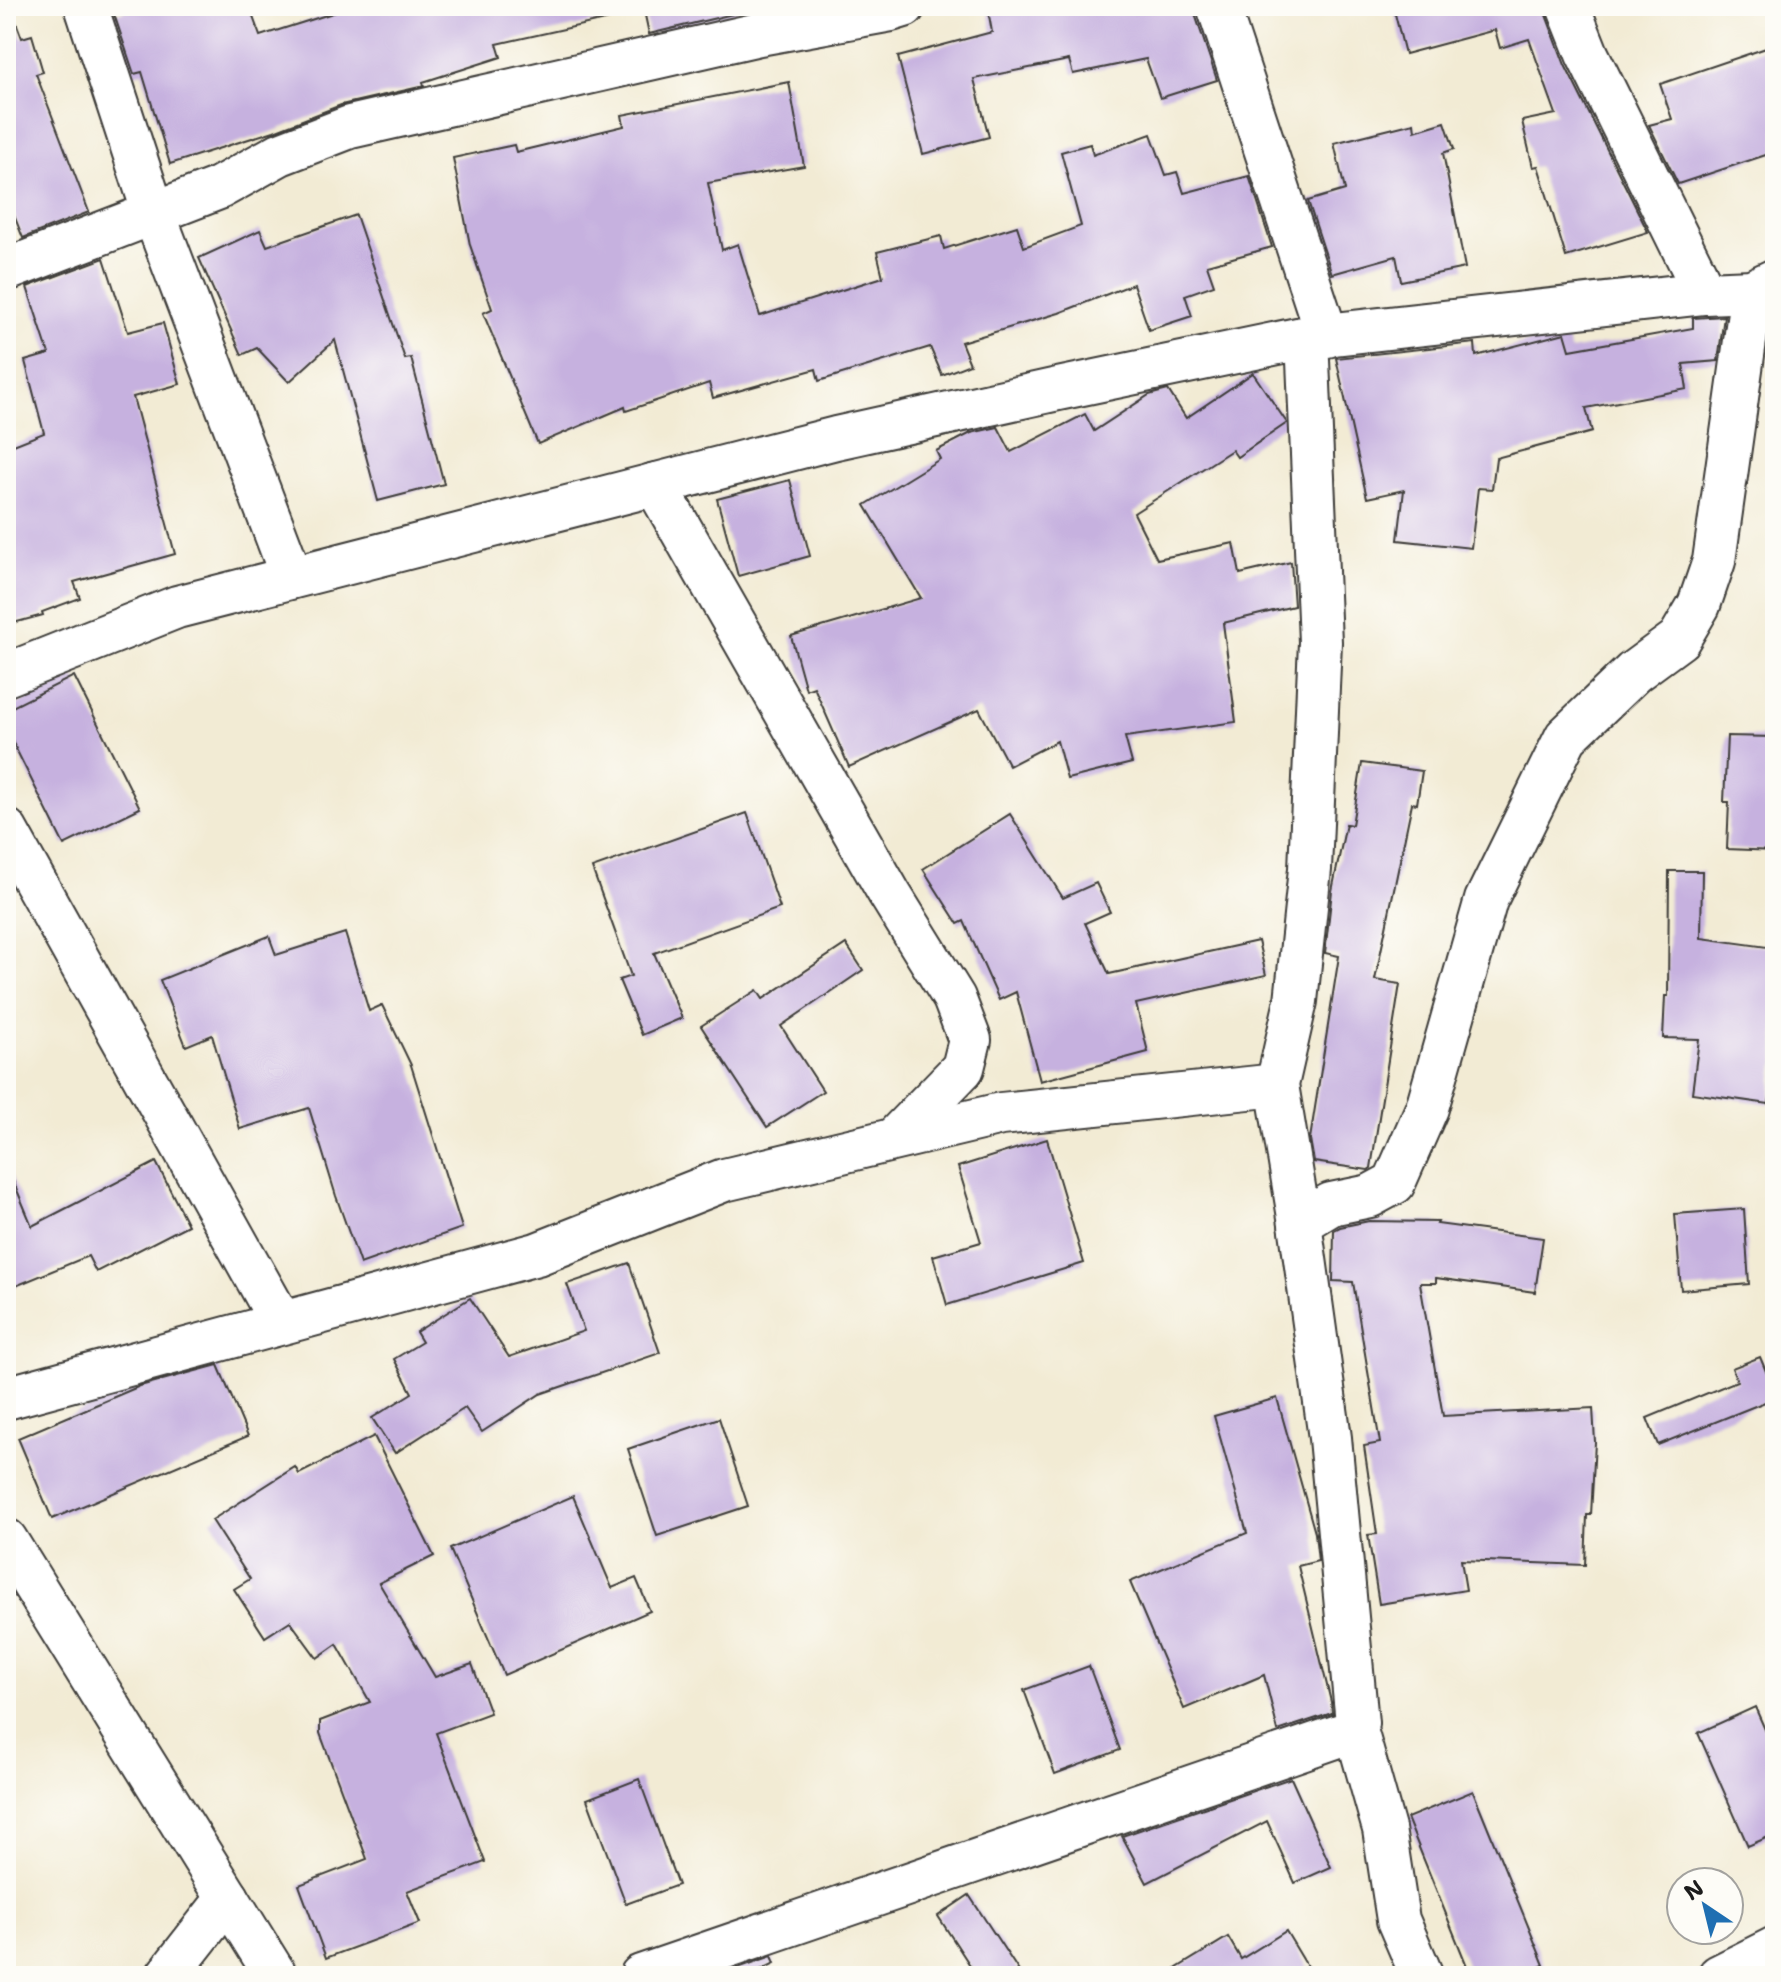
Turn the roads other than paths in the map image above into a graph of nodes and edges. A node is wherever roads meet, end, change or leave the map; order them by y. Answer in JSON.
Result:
{"nodes":[{"id":1,"x":86,"y":6,"type":"edge"},
{"id":2,"x":904,"y":6,"type":"edge"},
{"id":3,"x":1218,"y":6,"type":"edge"},
{"id":4,"x":1568,"y":6,"type":"edge"},
{"id":5,"x":154,"y":214,"type":"junction"},
{"id":6,"x":6,"y":270,"type":"edge"},
{"id":7,"x":1764,"y":286,"type":"edge"},
{"id":8,"x":1705,"y":293,"type":"junction"},
{"id":9,"x":1317,"y":336,"type":"junction"},
{"id":10,"x":655,"y":484,"type":"junction"},
{"id":11,"x":292,"y":577,"type":"junction"},
{"id":12,"x":6,"y":675,"type":"edge"},
{"id":13,"x":6,"y":830,"type":"edge"},
{"id":14,"x":963,"y":1068,"type":"junction"},
{"id":15,"x":1277,"y":1085,"type":"junction"},
{"id":16,"x":1001,"y":1114,"type":"junction"},
{"id":17,"x":895,"y":1138,"type":"junction"},
{"id":18,"x":1300,"y":1223,"type":"junction"},
{"id":19,"x":281,"y":1322,"type":"junction"},
{"id":20,"x":6,"y":1398,"type":"edge"},
{"id":21,"x":6,"y":1540,"type":"edge"},
{"id":22,"x":1356,"y":1730,"type":"junction"},
{"id":23,"x":228,"y":1898,"type":"junction"},
{"id":24,"x":1775,"y":1948,"type":"edge"},
{"id":25,"x":167,"y":1976,"type":"edge"},
{"id":26,"x":276,"y":1976,"type":"edge"},
{"id":27,"x":641,"y":1976,"type":"edge"},
{"id":28,"x":1422,"y":1976,"type":"edge"},
{"id":29,"x":1719,"y":1976,"type":"edge"}],
"edges":[{"from":1,"to":5,"type":"street"},
{"from":2,"to":5,"type":"street"},
{"from":3,"to":9,"type":"street"},
{"from":4,"to":8,"type":"street"},
{"from":5,"to":6,"type":"street"},
{"from":5,"to":11,"type":"street"},
{"from":7,"to":8,"type":"street"},
{"from":7,"to":18,"type":"street"},
{"from":8,"to":9,"type":"street"},
{"from":9,"to":10,"type":"street"},
{"from":9,"to":15,"type":"street"},
{"from":10,"to":11,"type":"street"},
{"from":10,"to":14,"type":"street"},
{"from":11,"to":12,"type":"street"},
{"from":13,"to":19,"type":"street"},
{"from":14,"to":16,"type":"street"},
{"from":14,"to":17,"type":"street"},
{"from":15,"to":16,"type":"street"},
{"from":15,"to":18,"type":"street"},
{"from":16,"to":17,"type":"street"},
{"from":17,"to":19,"type":"street"},
{"from":18,"to":22,"type":"street"},
{"from":19,"to":20,"type":"street"},
{"from":21,"to":23,"type":"street"},
{"from":22,"to":27,"type":"street"},
{"from":22,"to":28,"type":"street"},
{"from":23,"to":25,"type":"street"},
{"from":23,"to":26,"type":"street"},
{"from":24,"to":29,"type":"street"}]}
